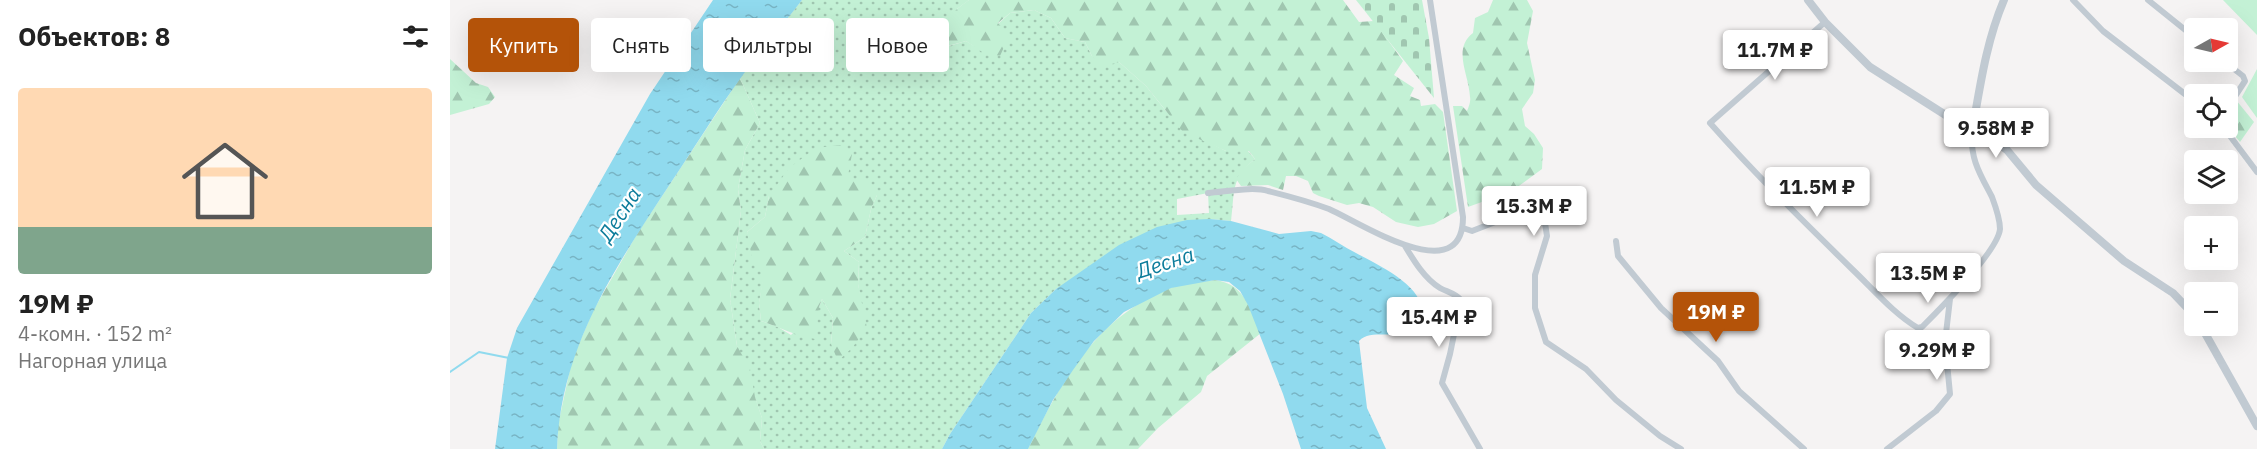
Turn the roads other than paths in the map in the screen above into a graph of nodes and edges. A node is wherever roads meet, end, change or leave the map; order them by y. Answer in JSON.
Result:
{"nodes":[{"id":1,"x":1430,"y":0,"type":"edge"},
{"id":2,"x":1808,"y":0,"type":"edge"},
{"id":3,"x":2004,"y":0,"type":"edge"},
{"id":4,"x":2075,"y":0,"type":"edge"},
{"id":5,"x":2148,"y":0,"type":"edge"},
{"id":6,"x":1825,"y":22,"type":"junction"},
{"id":7,"x":2184,"y":29,"type":"edge"},
{"id":8,"x":2237,"y":72,"type":"edge"},
{"id":9,"x":2238,"y":92,"type":"edge"},
{"id":10,"x":2184,"y":93,"type":"edge"},
{"id":11,"x":1972,"y":132,"type":"junction"},
{"id":12,"x":2232,"y":138,"type":"edge"},
{"id":13,"x":2257,"y":172,"type":"edge"},
{"id":14,"x":1208,"y":193,"type":"dead end"},
{"id":15,"x":1463,"y":228,"type":"junction"},
{"id":16,"x":1616,"y":242,"type":"dead end"},
{"id":17,"x":1405,"y":246,"type":"junction"},
{"id":18,"x":1950,"y":298,"type":"junction"},
{"id":19,"x":2184,"y":305,"type":"edge"},
{"id":20,"x":2207,"y":336,"type":"edge"},
{"id":21,"x":2257,"y":426,"type":"edge"},
{"id":22,"x":1897,"y":446,"type":"edge"},
{"id":23,"x":1480,"y":449,"type":"edge"},
{"id":24,"x":1681,"y":449,"type":"edge"},
{"id":25,"x":1804,"y":449,"type":"edge"},
{"id":26,"x":1887,"y":449,"type":"edge"}],
"edges":[{"from":1,"to":15,"type":"street"},
{"from":2,"to":6,"type":"street"},
{"from":3,"to":11,"type":"street"},
{"from":4,"to":10,"type":"street"},
{"from":5,"to":7,"type":"street"},
{"from":6,"to":11,"type":"street"},
{"from":6,"to":18,"type":"street"},
{"from":8,"to":9,"type":"street"},
{"from":11,"to":18,"type":"street"},
{"from":11,"to":19,"type":"street"},
{"from":12,"to":13,"type":"street"},
{"from":14,"to":17,"type":"street"},
{"from":15,"to":17,"type":"street"},
{"from":15,"to":24,"type":"street"},
{"from":16,"to":25,"type":"street"},
{"from":17,"to":23,"type":"street"},
{"from":18,"to":22,"type":"street"},
{"from":20,"to":21,"type":"street"},
{"from":22,"to":26,"type":"street"}]}
